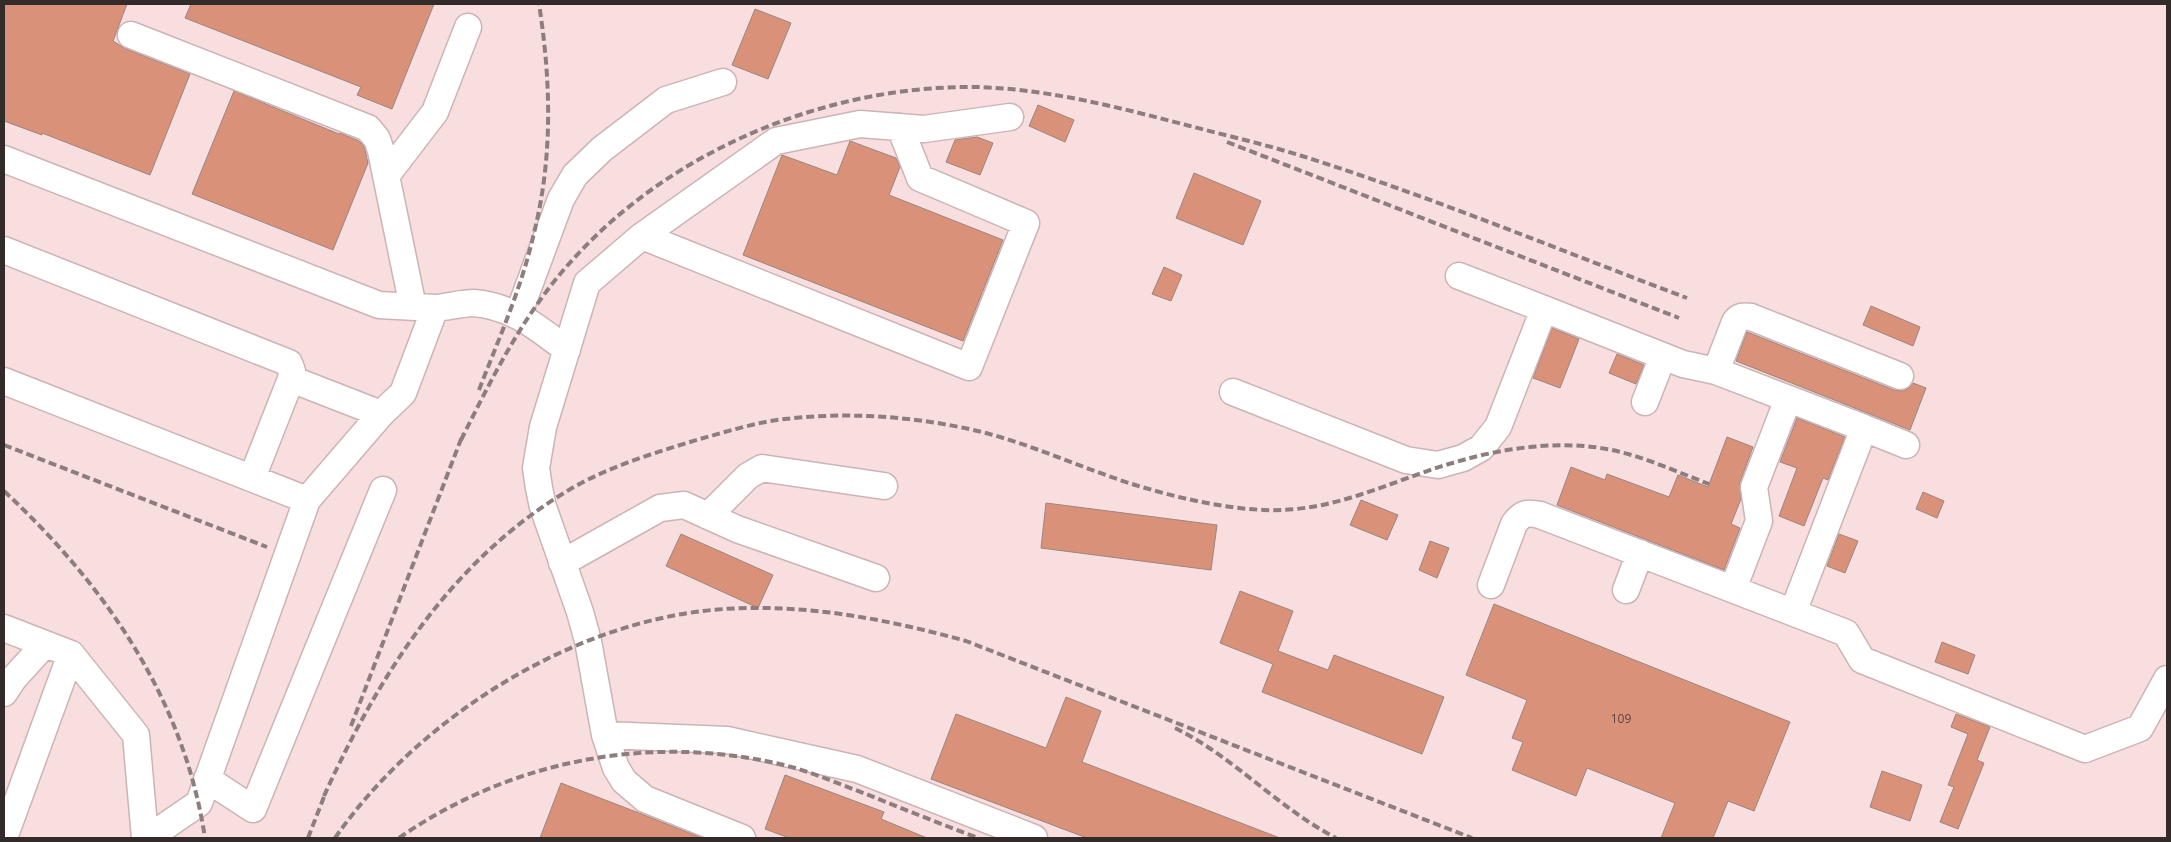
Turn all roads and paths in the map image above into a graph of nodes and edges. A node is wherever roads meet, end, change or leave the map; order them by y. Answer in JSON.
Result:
{"nodes":[{"id":1,"x":468,"y":27,"type":"dead end"},
{"id":2,"x":131,"y":34,"type":"dead end"},
{"id":3,"x":723,"y":82,"type":"dead end"},
{"id":4,"x":1010,"y":117,"type":"dead end"},
{"id":5,"x":900,"y":127,"type":"junction"},
{"id":6,"x":4,"y":159,"type":"edge"},
{"id":7,"x":386,"y":176,"type":"junction"},
{"id":8,"x":642,"y":236,"type":"junction"},
{"id":9,"x":4,"y":250,"type":"edge"},
{"id":10,"x":1459,"y":276,"type":"dead end"},
{"id":11,"x":424,"y":308,"type":"junction"},
{"id":12,"x":1544,"y":309,"type":"junction"},
{"id":13,"x":518,"y":315,"type":"junction"},
{"id":14,"x":567,"y":350,"type":"junction"},
{"id":15,"x":1663,"y":356,"type":"junction"},
{"id":16,"x":1716,"y":371,"type":"junction"},
{"id":17,"x":1900,"y":376,"type":"dead end"},
{"id":18,"x":291,"y":379,"type":"junction"},
{"id":19,"x":4,"y":381,"type":"edge"},
{"id":20,"x":1232,"y":392,"type":"dead end"},
{"id":21,"x":1788,"y":399,"type":"junction"},
{"id":22,"x":1645,"y":402,"type":"dead end"},
{"id":23,"x":381,"y":414,"type":"junction"},
{"id":24,"x":1864,"y":428,"type":"junction"},
{"id":25,"x":1906,"y":445,"type":"dead end"},
{"id":26,"x":252,"y":478,"type":"junction"},
{"id":27,"x":884,"y":486,"type":"dead end"},
{"id":28,"x":383,"y":490,"type":"dead end"},
{"id":29,"x":307,"y":500,"type":"junction"},
{"id":30,"x":708,"y":516,"type":"junction"},
{"id":31,"x":1640,"y":553,"type":"junction"},
{"id":32,"x":562,"y":563,"type":"junction"},
{"id":33,"x":876,"y":578,"type":"dead end"},
{"id":34,"x":1491,"y":585,"type":"dead end"},
{"id":35,"x":1733,"y":589,"type":"junction"},
{"id":36,"x":1626,"y":590,"type":"dead end"},
{"id":37,"x":1793,"y":612,"type":"junction"},
{"id":38,"x":4,"y":628,"type":"edge"},
{"id":39,"x":45,"y":644,"type":"junction"},
{"id":40,"x":71,"y":654,"type":"junction"},
{"id":41,"x":2167,"y":679,"type":"edge"},
{"id":42,"x":4,"y":693,"type":"edge"},
{"id":43,"x":605,"y":735,"type":"junction"},
{"id":44,"x":208,"y":779,"type":"junction"},
{"id":45,"x":4,"y":838,"type":"edge"},
{"id":46,"x":146,"y":838,"type":"edge"},
{"id":47,"x":742,"y":838,"type":"edge"},
{"id":48,"x":1034,"y":838,"type":"edge"}],
"edges":[{"from":1,"to":7,"type":"street"},
{"from":2,"to":7,"type":"street"},
{"from":3,"to":13,"type":"street"},
{"from":4,"to":5,"type":"street"},
{"from":5,"to":8,"type":"street"},
{"from":5,"to":8,"type":"street"},
{"from":6,"to":11,"type":"street"},
{"from":7,"to":11,"type":"street"},
{"from":8,"to":14,"type":"street"},
{"from":9,"to":18,"type":"street"},
{"from":10,"to":12,"type":"street"},
{"from":11,"to":13,"type":"street"},
{"from":11,"to":23,"type":"street"},
{"from":12,"to":15,"type":"street"},
{"from":12,"to":20,"type":"street"},
{"from":13,"to":14,"type":"street"},
{"from":14,"to":32,"type":"street"},
{"from":15,"to":16,"type":"street"},
{"from":15,"to":22,"type":"street"},
{"from":16,"to":17,"type":"street"},
{"from":16,"to":21,"type":"street"},
{"from":18,"to":23,"type":"street"},
{"from":18,"to":26,"type":"street"},
{"from":19,"to":26,"type":"street"},
{"from":21,"to":24,"type":"street"},
{"from":21,"to":35,"type":"street"},
{"from":23,"to":29,"type":"street"},
{"from":24,"to":25,"type":"street"},
{"from":24,"to":37,"type":"street"},
{"from":26,"to":29,"type":"street"},
{"from":27,"to":30,"type":"street"},
{"from":28,"to":44,"type":"street"},
{"from":29,"to":44,"type":"street"},
{"from":30,"to":32,"type":"street"},
{"from":30,"to":33,"type":"street"},
{"from":31,"to":34,"type":"street"},
{"from":31,"to":35,"type":"street"},
{"from":31,"to":36,"type":"street"},
{"from":32,"to":43,"type":"street"},
{"from":35,"to":37,"type":"street"},
{"from":37,"to":41,"type":"street"},
{"from":38,"to":39,"type":"street"},
{"from":39,"to":40,"type":"street"},
{"from":39,"to":42,"type":"street"},
{"from":40,"to":45,"type":"street"},
{"from":40,"to":46,"type":"street"},
{"from":43,"to":47,"type":"street"},
{"from":43,"to":48,"type":"street"},
{"from":44,"to":46,"type":"street"}]}
